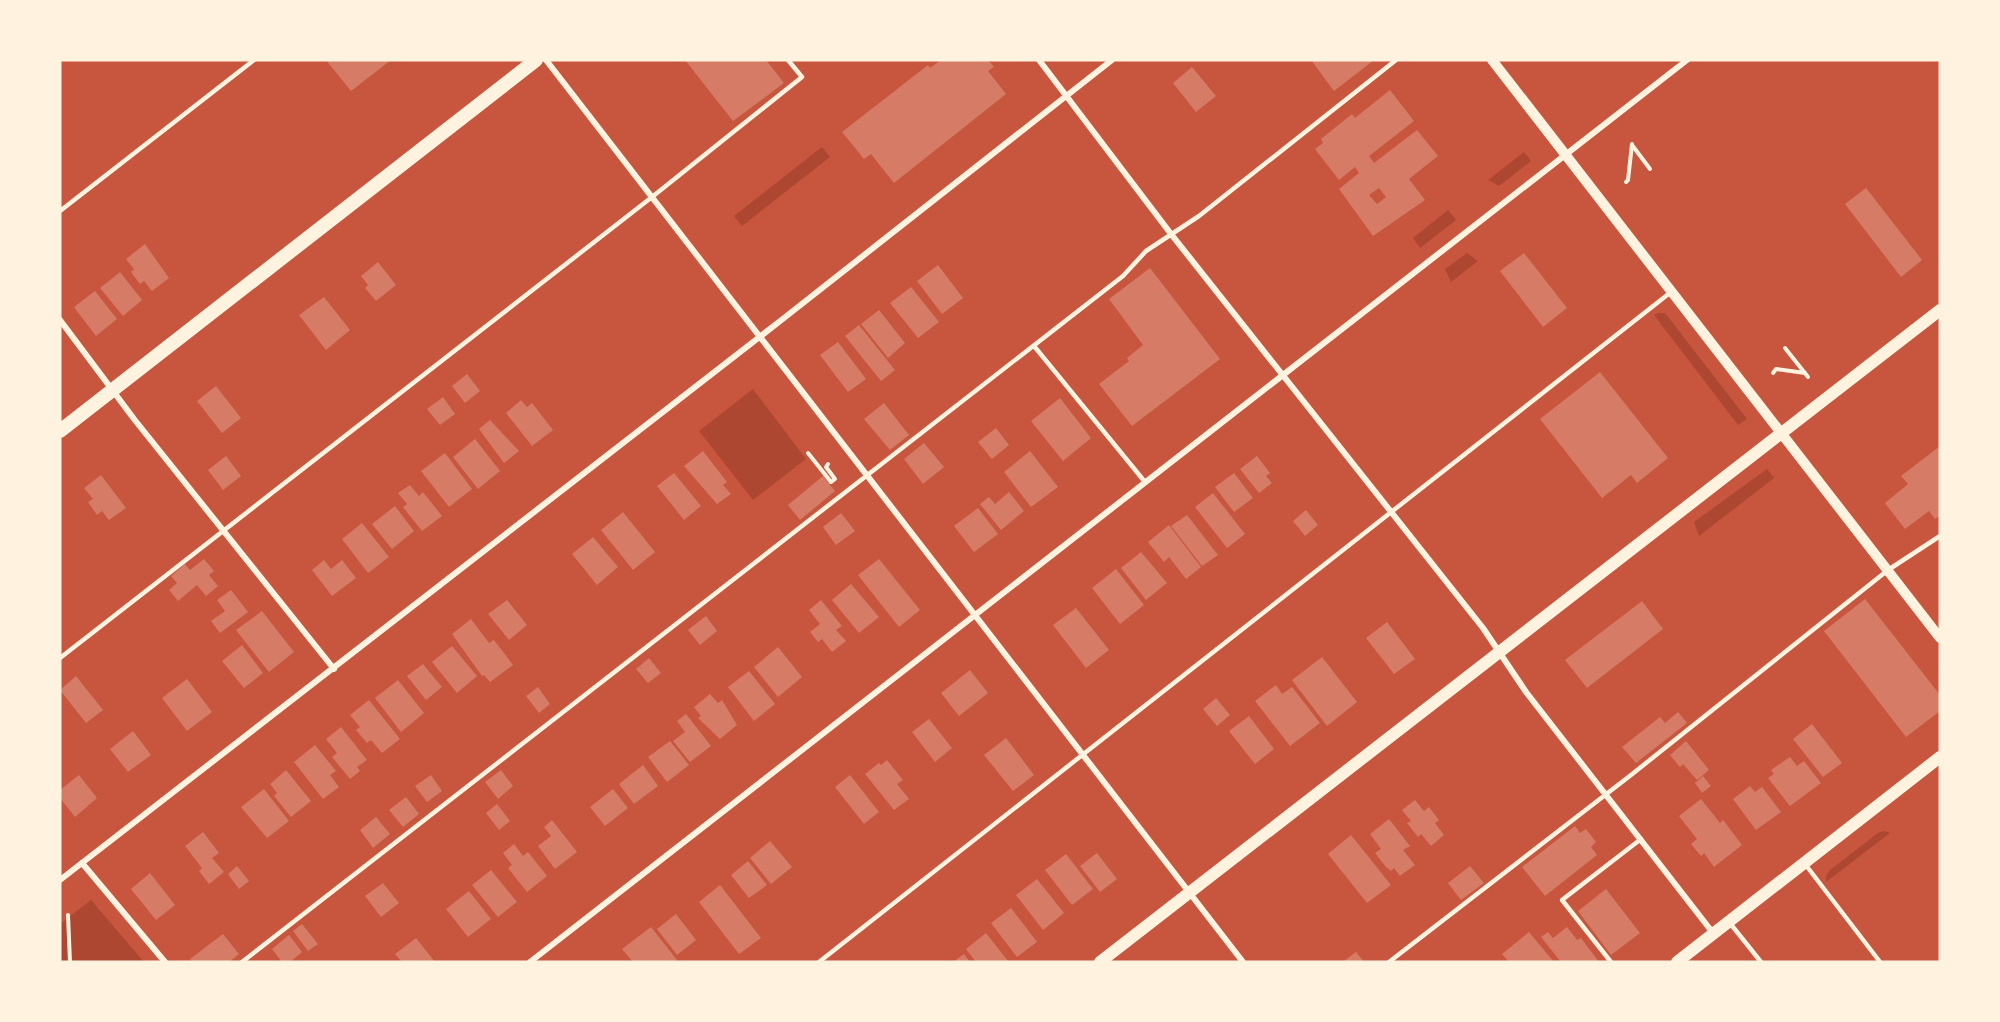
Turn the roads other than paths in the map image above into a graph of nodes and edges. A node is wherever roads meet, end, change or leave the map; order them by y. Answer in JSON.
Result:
{"nodes":[{"id":1,"x":255,"y":60,"type":"edge"},
{"id":2,"x":536,"y":60,"type":"edge"},
{"id":3,"x":546,"y":60,"type":"edge"},
{"id":4,"x":788,"y":60,"type":"edge"},
{"id":5,"x":1040,"y":60,"type":"edge"},
{"id":6,"x":1112,"y":60,"type":"edge"},
{"id":7,"x":1396,"y":60,"type":"edge"},
{"id":8,"x":1492,"y":60,"type":"edge"},
{"id":9,"x":1687,"y":60,"type":"edge"},
{"id":10,"x":1067,"y":96,"type":"junction"},
{"id":11,"x":1565,"y":156,"type":"junction"},
{"id":12,"x":652,"y":197,"type":"junction"},
{"id":13,"x":60,"y":211,"type":"edge"},
{"id":14,"x":1171,"y":234,"type":"junction"},
{"id":15,"x":1671,"y":292,"type":"junction"},
{"id":16,"x":1940,"y":310,"type":"edge"},
{"id":17,"x":60,"y":320,"type":"edge"},
{"id":18,"x":759,"y":337,"type":"junction"},
{"id":19,"x":1034,"y":346,"type":"junction"},
{"id":20,"x":1283,"y":374,"type":"junction"},
{"id":21,"x":112,"y":390,"type":"junction"},
{"id":22,"x":60,"y":431,"type":"edge"},
{"id":23,"x":1782,"y":434,"type":"junction"},
{"id":24,"x":867,"y":477,"type":"junction"},
{"id":25,"x":1145,"y":482,"type":"junction"},
{"id":26,"x":1391,"y":510,"type":"junction"},
{"id":27,"x":224,"y":530,"type":"junction"},
{"id":28,"x":1940,"y":536,"type":"edge"},
{"id":29,"x":1888,"y":570,"type":"junction"},
{"id":30,"x":975,"y":615,"type":"junction"},
{"id":31,"x":1940,"y":638,"type":"edge"},
{"id":32,"x":1498,"y":654,"type":"junction"},
{"id":33,"x":60,"y":658,"type":"edge"},
{"id":34,"x":334,"y":669,"type":"junction"},
{"id":35,"x":1082,"y":754,"type":"junction"},
{"id":36,"x":1940,"y":757,"type":"edge"},
{"id":37,"x":1606,"y":794,"type":"junction"},
{"id":38,"x":1641,"y":839,"type":"junction"},
{"id":39,"x":82,"y":863,"type":"junction"},
{"id":40,"x":1804,"y":863,"type":"junction"},
{"id":41,"x":60,"y":880,"type":"edge"},
{"id":42,"x":1190,"y":893,"type":"junction"},
{"id":43,"x":1729,"y":922,"type":"junction"},
{"id":44,"x":1714,"y":934,"type":"junction"},
{"id":45,"x":165,"y":962,"type":"edge"},
{"id":46,"x":242,"y":962,"type":"edge"},
{"id":47,"x":530,"y":962,"type":"edge"},
{"id":48,"x":819,"y":962,"type":"edge"},
{"id":49,"x":1100,"y":962,"type":"edge"},
{"id":50,"x":1243,"y":962,"type":"edge"},
{"id":51,"x":1389,"y":962,"type":"edge"},
{"id":52,"x":1611,"y":962,"type":"edge"},
{"id":53,"x":1677,"y":962,"type":"edge"},
{"id":54,"x":1761,"y":962,"type":"edge"},
{"id":55,"x":1880,"y":962,"type":"edge"}],
"edges":[{"from":1,"to":13,"type":"lane"},
{"from":2,"to":21,"type":"main road"},
{"from":3,"to":12,"type":"street"},
{"from":4,"to":12,"type":"lane"},
{"from":5,"to":10,"type":"street"},
{"from":6,"to":10,"type":"street"},
{"from":7,"to":14,"type":"lane"},
{"from":8,"to":11,"type":"street"},
{"from":9,"to":11,"type":"street"},
{"from":10,"to":14,"type":"street"},
{"from":10,"to":18,"type":"street"},
{"from":11,"to":15,"type":"street"},
{"from":11,"to":20,"type":"street"},
{"from":12,"to":18,"type":"street"},
{"from":12,"to":27,"type":"lane"},
{"from":14,"to":19,"type":"lane"},
{"from":14,"to":20,"type":"street"},
{"from":15,"to":23,"type":"street"},
{"from":15,"to":26,"type":"lane"},
{"from":16,"to":23,"type":"main road"},
{"from":17,"to":21,"type":"street"},
{"from":18,"to":24,"type":"street"},
{"from":18,"to":34,"type":"street"},
{"from":19,"to":24,"type":"lane"},
{"from":19,"to":25,"type":"lane"},
{"from":20,"to":25,"type":"street"},
{"from":20,"to":26,"type":"street"},
{"from":21,"to":22,"type":"main road"},
{"from":21,"to":27,"type":"street"},
{"from":23,"to":29,"type":"street"},
{"from":23,"to":32,"type":"main road"},
{"from":24,"to":30,"type":"street"},
{"from":24,"to":46,"type":"lane"},
{"from":25,"to":30,"type":"street"},
{"from":26,"to":32,"type":"street"},
{"from":26,"to":35,"type":"lane"},
{"from":27,"to":33,"type":"lane"},
{"from":27,"to":34,"type":"street"},
{"from":28,"to":29,"type":"lane"},
{"from":29,"to":31,"type":"street"},
{"from":29,"to":37,"type":"lane"},
{"from":30,"to":35,"type":"street"},
{"from":30,"to":47,"type":"street"},
{"from":32,"to":37,"type":"street"},
{"from":32,"to":42,"type":"main road"},
{"from":34,"to":39,"type":"street"},
{"from":35,"to":42,"type":"street"},
{"from":35,"to":48,"type":"lane"},
{"from":36,"to":40,"type":"main road"},
{"from":37,"to":38,"type":"street"},
{"from":37,"to":51,"type":"lane"},
{"from":38,"to":44,"type":"street"},
{"from":38,"to":52,"type":"lane"},
{"from":39,"to":41,"type":"street"},
{"from":39,"to":45,"type":"street"},
{"from":40,"to":43,"type":"main road"},
{"from":40,"to":55,"type":"lane"},
{"from":42,"to":49,"type":"main road"},
{"from":42,"to":50,"type":"street"},
{"from":43,"to":44,"type":"main road"},
{"from":43,"to":54,"type":"lane"},
{"from":44,"to":53,"type":"main road"}]}
